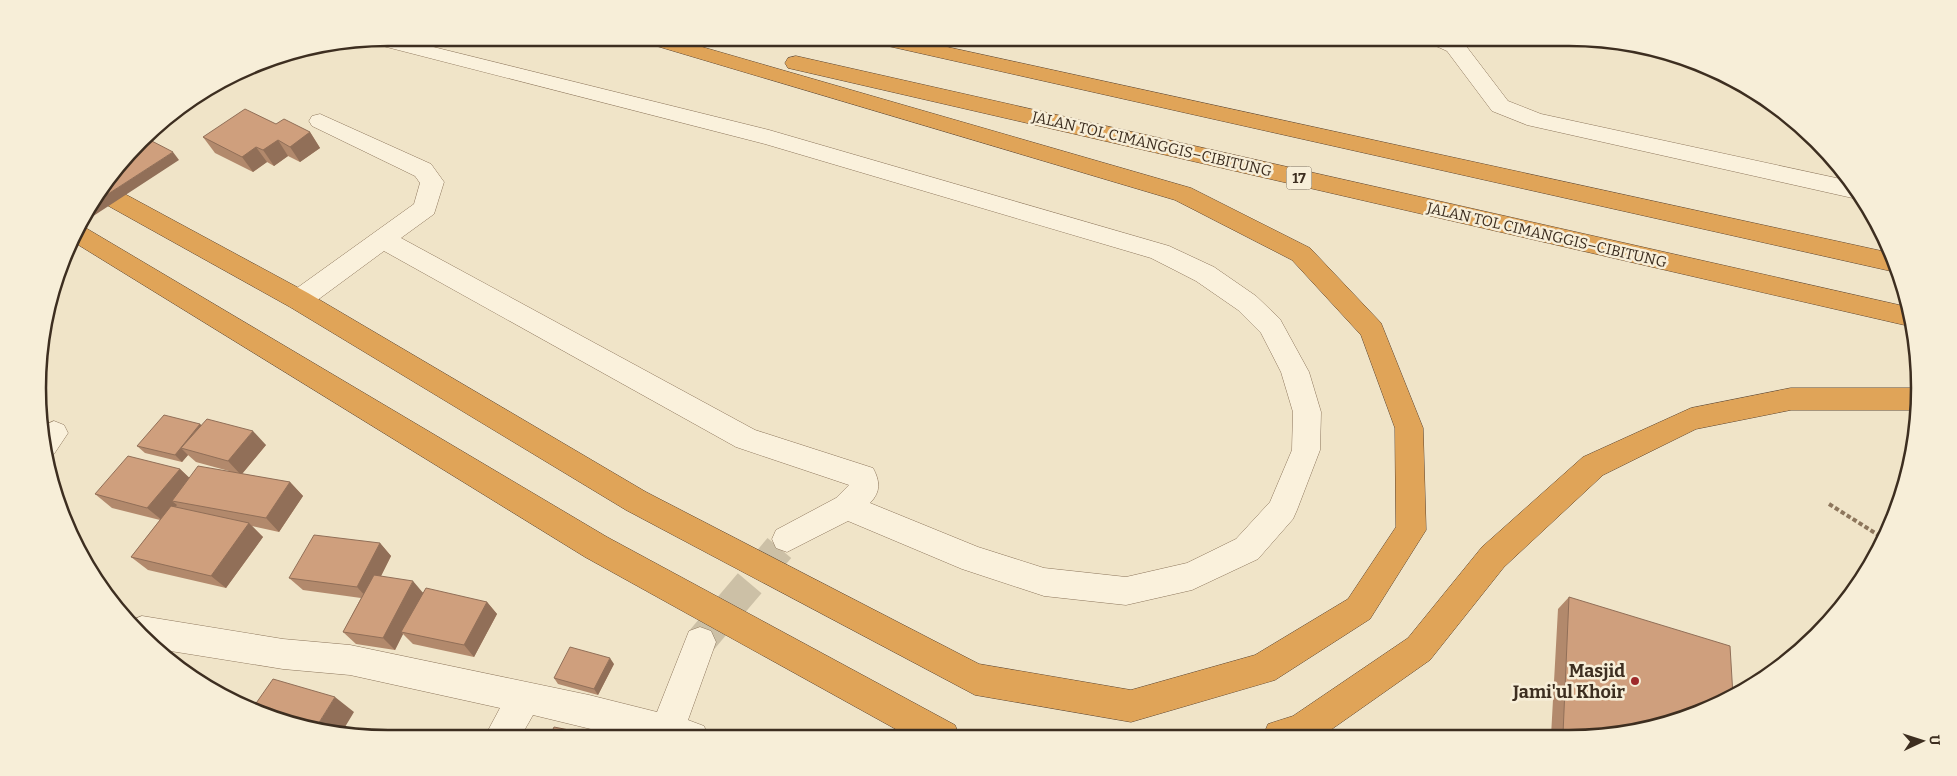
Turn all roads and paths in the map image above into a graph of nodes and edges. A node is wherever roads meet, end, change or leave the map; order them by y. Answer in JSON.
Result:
{"nodes":[{"id":1,"x":406,"y":46,"type":"edge"},
{"id":2,"x":677,"y":46,"type":"edge"},
{"id":3,"x":721,"y":46,"type":"edge"},
{"id":4,"x":915,"y":46,"type":"edge"},
{"id":5,"x":1456,"y":46,"type":"edge"},
{"id":6,"x":320,"y":121,"type":"dead end"},
{"id":7,"x":1846,"y":189,"type":"edge"},
{"id":8,"x":107,"y":194,"type":"edge"},
{"id":9,"x":82,"y":236,"type":"edge"},
{"id":10,"x":383,"y":239,"type":"junction"},
{"id":11,"x":1886,"y":261,"type":"edge"},
{"id":12,"x":299,"y":300,"type":"junction"},
{"id":13,"x":1903,"y":316,"type":"edge"},
{"id":14,"x":1910,"y":399,"type":"edge"},
{"id":15,"x":1829,"y":504,"type":"dead end"},
{"id":16,"x":847,"y":507,"type":"junction"},
{"id":17,"x":1878,"y":535,"type":"edge"},
{"id":18,"x":787,"y":539,"type":"tunnel mouth"},
{"id":19,"x":148,"y":632,"type":"edge"},
{"id":20,"x":700,"y":642,"type":"tunnel mouth"},
{"id":21,"x":525,"y":697,"type":"junction"},
{"id":22,"x":506,"y":730,"type":"edge"},
{"id":23,"x":663,"y":730,"type":"edge"},
{"id":24,"x":681,"y":730,"type":"edge"},
{"id":25,"x":930,"y":730,"type":"edge"},
{"id":26,"x":1301,"y":730,"type":"edge"}],
"edges":[{"from":1,"to":16,"type":"street"},
{"from":2,"to":12,"type":"highway"},
{"from":3,"to":13,"type":"highway","name":"JALAN TOL CIMANGGIS–CIBITUNG","number":"17"},
{"from":4,"to":11,"type":"highway"},
{"from":5,"to":7,"type":"street"},
{"from":6,"to":10,"type":"street"},
{"from":8,"to":12,"type":"highway"},
{"from":9,"to":25,"type":"highway"},
{"from":10,"to":12,"type":"street"},
{"from":10,"to":16,"type":"street"},
{"from":14,"to":26,"type":"highway"},
{"from":15,"to":17,"type":"path"},
{"from":16,"to":18,"type":"street"},
{"from":19,"to":21,"type":"street"},
{"from":20,"to":24,"type":"street"},
{"from":21,"to":22,"type":"street"},
{"from":21,"to":23,"type":"street"}]}
